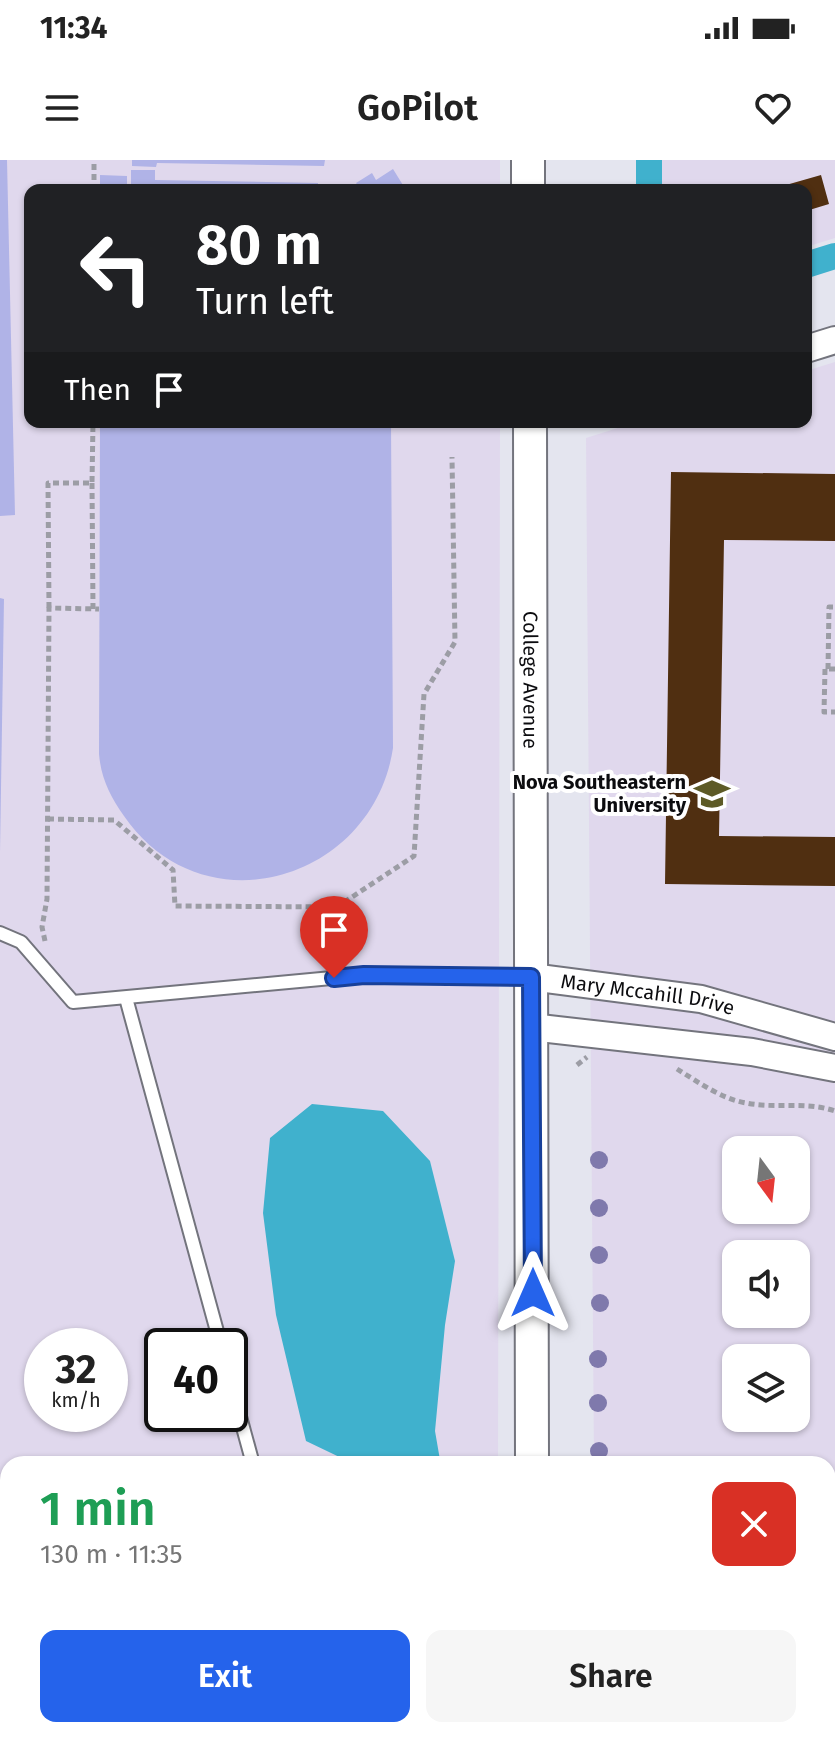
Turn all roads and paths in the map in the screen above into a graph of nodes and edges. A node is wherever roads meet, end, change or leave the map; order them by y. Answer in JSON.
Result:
{"nodes":[{"id":1,"x":94,"y":160,"type":"edge"},
{"id":2,"x":528,"y":160,"type":"edge"},
{"id":3,"x":94,"y":184,"type":"edge"},
{"id":4,"x":528,"y":184,"type":"edge"},
{"id":5,"x":835,"y":340,"type":"edge"},
{"id":6,"x":812,"y":347,"type":"edge"},
{"id":7,"x":93,"y":428,"type":"edge"},
{"id":8,"x":534,"y":428,"type":"edge"},
{"id":9,"x":452,"y":457,"type":"dead end"},
{"id":10,"x":92,"y":483,"type":"junction"},
{"id":11,"x":835,"y":607,"type":"edge"},
{"id":12,"x":49,"y":608,"type":"junction"},
{"id":13,"x":832,"y":669,"type":"edge"},
{"id":14,"x":835,"y":712,"type":"edge"},
{"id":15,"x":48,"y":819,"type":"junction"},
{"id":16,"x":0,"y":933,"type":"edge"},
{"id":17,"x":47,"y":945,"type":"dead end"},
{"id":18,"x":531,"y":977,"type":"junction"},
{"id":19,"x":126,"y":998,"type":"junction"},
{"id":20,"x":763,"y":1015,"type":"junction"},
{"id":21,"x":531,"y":1027,"type":"junction"},
{"id":22,"x":835,"y":1037,"type":"edge"},
{"id":23,"x":752,"y":1052,"type":"junction"},
{"id":24,"x":594,"y":1054,"type":"dead end"},
{"id":25,"x":577,"y":1065,"type":"dead end"},
{"id":26,"x":673,"y":1066,"type":"dead end"},
{"id":27,"x":835,"y":1068,"type":"edge"},
{"id":28,"x":835,"y":1111,"type":"edge"},
{"id":29,"x":216,"y":1328,"type":"edge"},
{"id":30,"x":244,"y":1432,"type":"edge"},
{"id":31,"x":251,"y":1456,"type":"edge"},
{"id":32,"x":532,"y":1456,"type":"edge"}],
"edges":[{"from":1,"to":3,"type":"path"},
{"from":2,"to":4,"type":"street"},
{"from":5,"to":6,"type":"street"},
{"from":7,"to":10,"type":"path"},
{"from":8,"to":18,"type":"street","name":"College Avenue"},
{"from":9,"to":15,"type":"path"},
{"from":10,"to":12,"type":"path"},
{"from":10,"to":12,"type":"path"},
{"from":11,"to":13,"type":"path"},
{"from":12,"to":15,"type":"path"},
{"from":13,"to":14,"type":"path"},
{"from":15,"to":17,"type":"path"},
{"from":16,"to":19,"type":"lane"},
{"from":18,"to":19,"type":"lane"},
{"from":18,"to":20,"type":"street","name":"Mary Mccahill Drive"},
{"from":18,"to":21,"type":"street","name":"College Avenue"},
{"from":19,"to":29,"type":"lane"},
{"from":20,"to":22,"type":"street","name":"Mary Mccahill Drive"},
{"from":20,"to":23,"type":"street","name":"Mary Mccahill Drive"},
{"from":21,"to":23,"type":"street"},
{"from":21,"to":32,"type":"street","name":"College Avenue"},
{"from":23,"to":27,"type":"street"},
{"from":24,"to":25,"type":"path"},
{"from":26,"to":28,"type":"path"},
{"from":30,"to":31,"type":"lane"}]}
